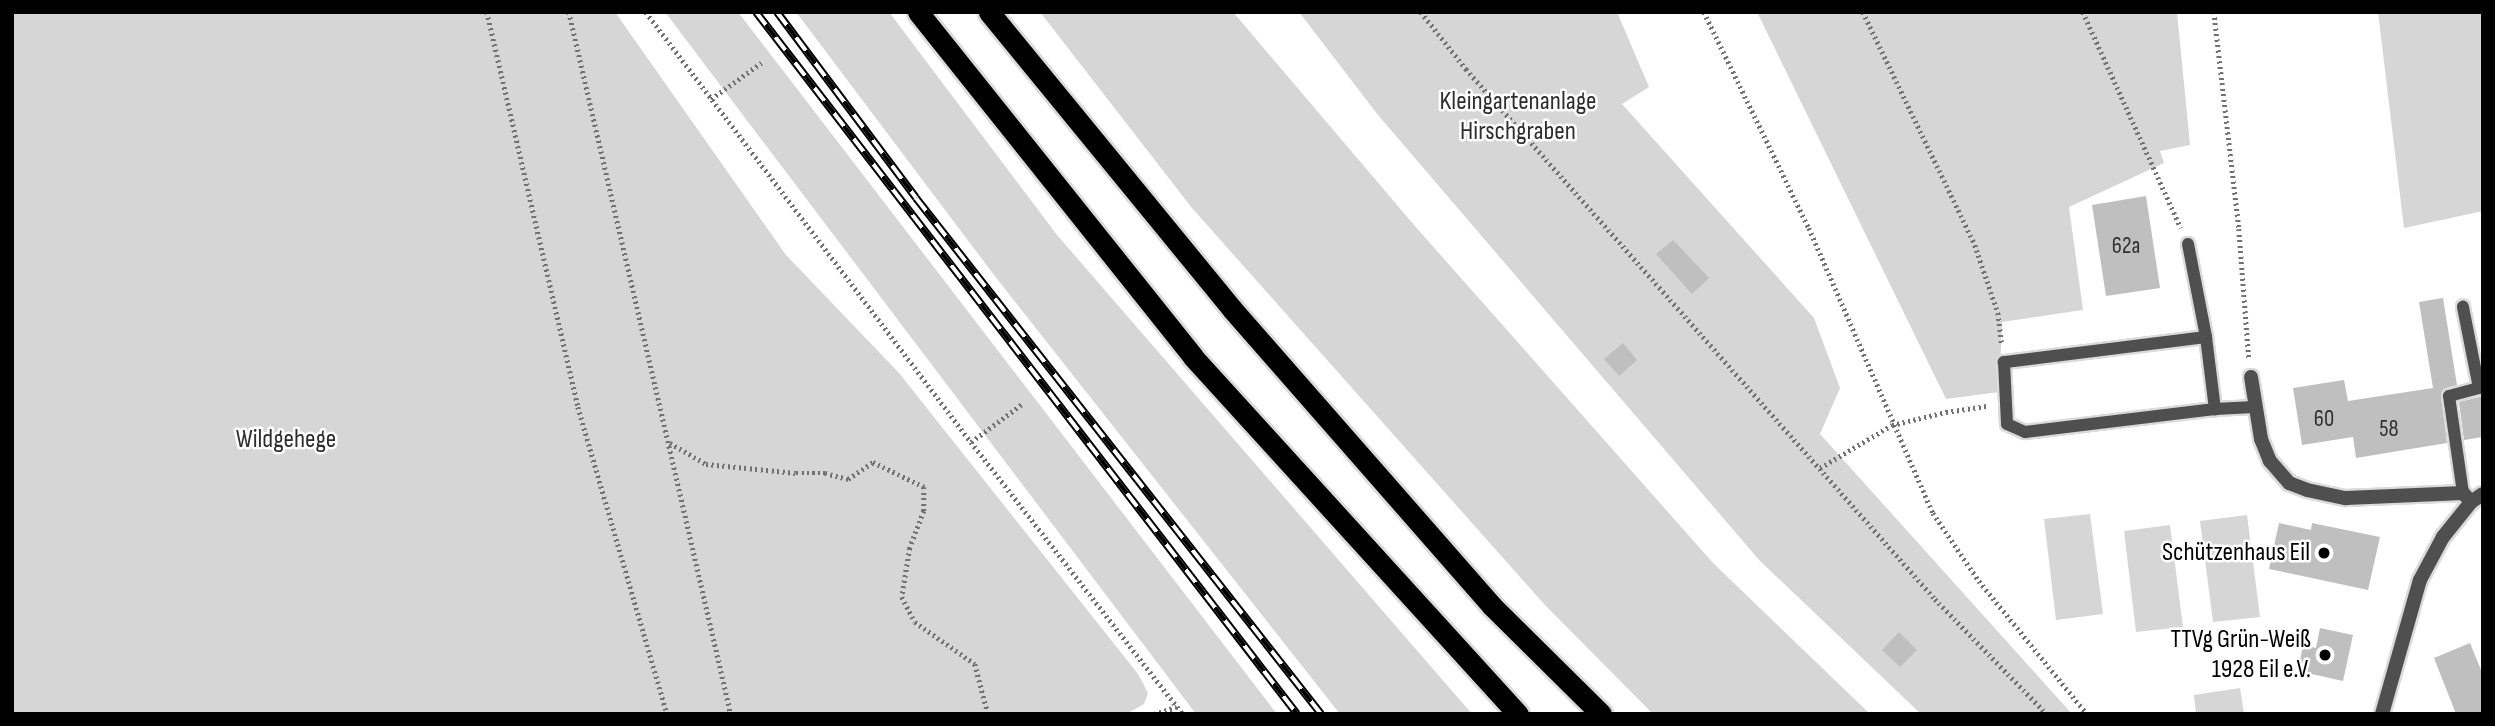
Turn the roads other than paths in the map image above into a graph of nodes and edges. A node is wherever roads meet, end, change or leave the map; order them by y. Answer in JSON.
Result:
{"nodes":[{"id":1,"x":918,"y":12,"type":"edge"},
{"id":2,"x":989,"y":12,"type":"edge"},
{"id":3,"x":2188,"y":244,"type":"road end"},
{"id":4,"x":2463,"y":307,"type":"dead end"},
{"id":5,"x":2206,"y":337,"type":"junction"},
{"id":6,"x":2251,"y":377,"type":"road end"},
{"id":7,"x":2254,"y":407,"type":"junction"},
{"id":8,"x":2215,"y":409,"type":"junction"},
{"id":9,"x":2472,"y":496,"type":"edge"},
{"id":10,"x":1518,"y":714,"type":"edge"},
{"id":11,"x":1601,"y":714,"type":"edge"},
{"id":12,"x":2382,"y":714,"type":"edge"}],
"edges":[{"from":1,"to":10,"type":"highway"},
{"from":2,"to":11,"type":"highway"},
{"from":3,"to":5,"type":"lane"},
{"from":4,"to":9,"type":"lane"},
{"from":5,"to":8,"type":"lane"},
{"from":5,"to":8,"type":"lane"},
{"from":6,"to":7,"type":"street"},
{"from":7,"to":8,"type":"lane"},
{"from":7,"to":9,"type":"street"},
{"from":9,"to":12,"type":"street"}]}
